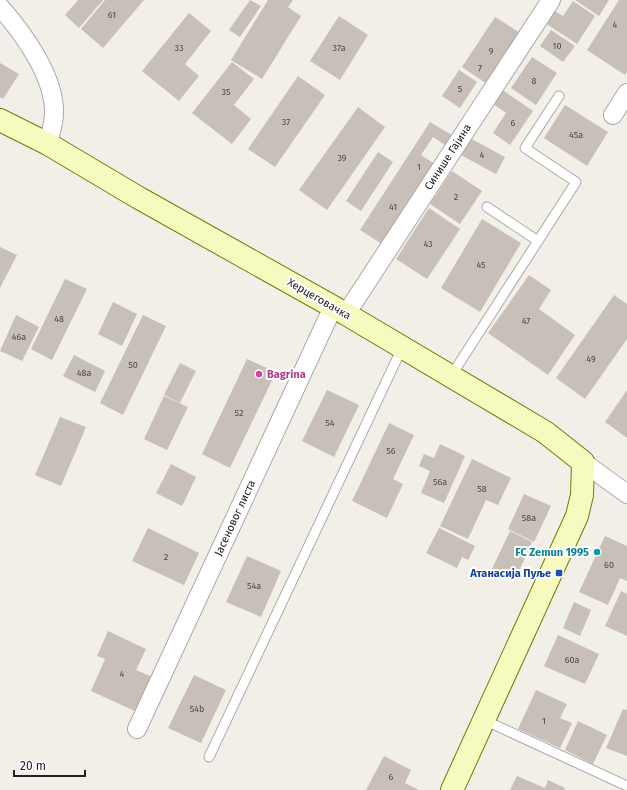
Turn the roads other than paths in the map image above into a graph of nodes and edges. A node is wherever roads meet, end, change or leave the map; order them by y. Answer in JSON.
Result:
{"nodes":[{"id":1,"x":551,"y":0,"type":"edge"},
{"id":2,"x":0,"y":7,"type":"edge"},
{"id":3,"x":627,"y":92,"type":"edge"},
{"id":4,"x":559,"y":96,"type":"dead end"},
{"id":5,"x":613,"y":115,"type":"dead end"},
{"id":6,"x":0,"y":120,"type":"edge"},
{"id":7,"x":48,"y":144,"type":"junction"},
{"id":8,"x":487,"y":207,"type":"dead end"},
{"id":9,"x":538,"y":241,"type":"junction"},
{"id":10,"x":339,"y":310,"type":"junction"},
{"id":11,"x":402,"y":348,"type":"junction"},
{"id":12,"x":451,"y":376,"type":"junction"},
{"id":13,"x":583,"y":462,"type":"junction"},
{"id":14,"x":627,"y":494,"type":"edge"},
{"id":15,"x":484,"y":720,"type":"junction"},
{"id":16,"x":137,"y":729,"type":"dead end"},
{"id":17,"x":209,"y":757,"type":"dead end"},
{"id":18,"x":627,"y":786,"type":"edge"},
{"id":19,"x":452,"y":790,"type":"edge"}],
"edges":[{"from":1,"to":10,"type":"street","name":"Синише Гајина"},
{"from":2,"to":7,"type":"street"},
{"from":3,"to":5,"type":"street"},
{"from":4,"to":9,"type":"lane"},
{"from":6,"to":7,"type":"street","name":"Херцеговачка"},
{"from":7,"to":10,"type":"street","name":"Херцеговачка"},
{"from":8,"to":9,"type":"lane"},
{"from":9,"to":12,"type":"lane"},
{"from":10,"to":11,"type":"street","name":"Херцеговачка"},
{"from":10,"to":16,"type":"street","name":"Јасеновог листа"},
{"from":11,"to":12,"type":"street","name":"Херцеговачка"},
{"from":11,"to":17,"type":"lane"},
{"from":12,"to":13,"type":"street","name":"Херцеговачка"},
{"from":13,"to":14,"type":"street","name":"Херцеговачка"},
{"from":13,"to":15,"type":"street"},
{"from":15,"to":18,"type":"lane"},
{"from":15,"to":19,"type":"street"}]}
